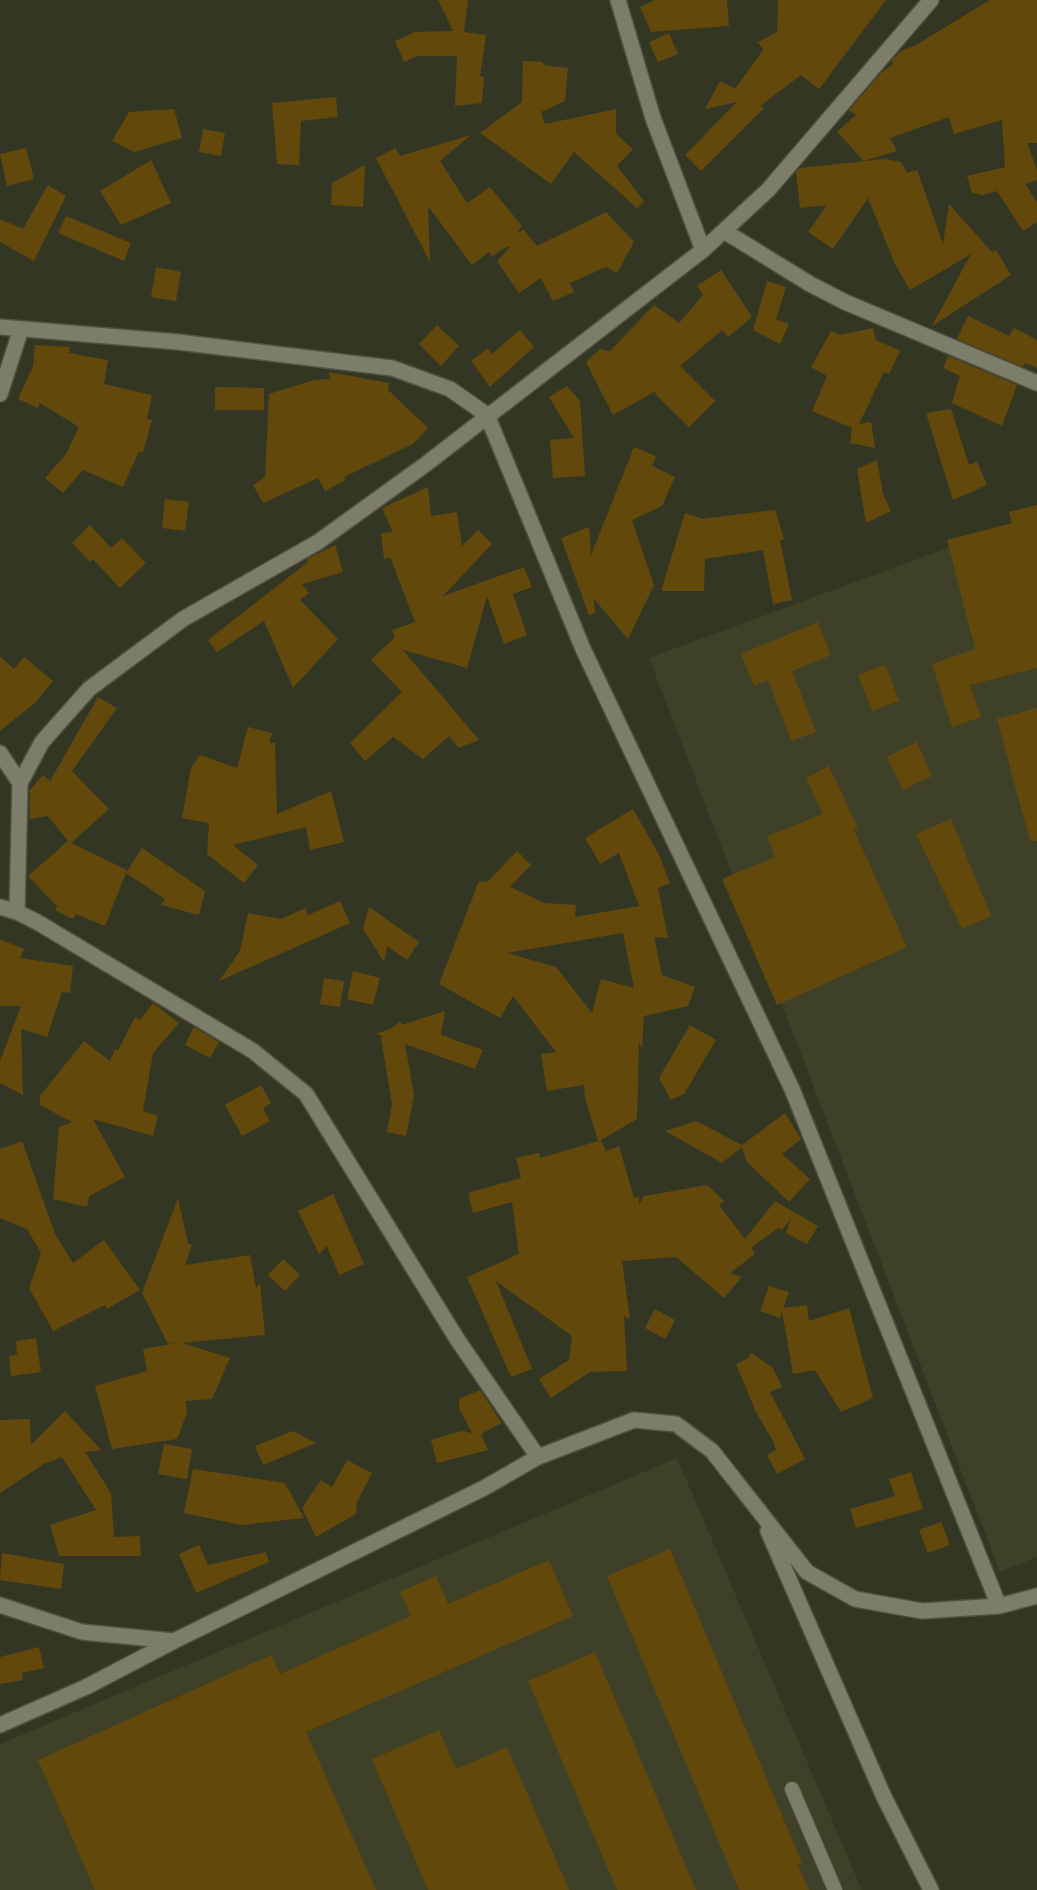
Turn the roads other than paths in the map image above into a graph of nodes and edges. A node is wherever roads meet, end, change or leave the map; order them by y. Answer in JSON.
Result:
{"nodes":[{"id":1,"x":618,"y":0,"type":"edge"},
{"id":2,"x":931,"y":0,"type":"edge"},
{"id":3,"x":724,"y":231,"type":"junction"},
{"id":4,"x":703,"y":250,"type":"junction"},
{"id":5,"x":0,"y":327,"type":"edge"},
{"id":6,"x":21,"y":329,"type":"junction"},
{"id":7,"x":1037,"y":383,"type":"edge"},
{"id":8,"x":0,"y":394,"type":"edge"},
{"id":9,"x":487,"y":415,"type":"junction"},
{"id":10,"x":0,"y":753,"type":"edge"},
{"id":11,"x":20,"y":783,"type":"junction"},
{"id":12,"x":0,"y":907,"type":"edge"},
{"id":13,"x":17,"y":912,"type":"junction"},
{"id":14,"x":538,"y":1457,"type":"junction"},
{"id":15,"x":760,"y":1514,"type":"junction"},
{"id":16,"x":1037,"y":1596,"type":"edge"},
{"id":17,"x":0,"y":1605,"type":"edge"},
{"id":18,"x":999,"y":1606,"type":"junction"},
{"id":19,"x":174,"y":1641,"type":"junction"},
{"id":20,"x":0,"y":1725,"type":"edge"},
{"id":21,"x":792,"y":1789,"type":"dead end"},
{"id":22,"x":836,"y":1890,"type":"edge"},
{"id":23,"x":931,"y":1890,"type":"edge"}],
"edges":[{"from":1,"to":4,"type":"street"},
{"from":2,"to":3,"type":"street"},
{"from":3,"to":4,"type":"street"},
{"from":3,"to":7,"type":"street"},
{"from":4,"to":9,"type":"street"},
{"from":5,"to":6,"type":"street"},
{"from":6,"to":8,"type":"street"},
{"from":6,"to":9,"type":"street"},
{"from":9,"to":11,"type":"street"},
{"from":9,"to":18,"type":"street"},
{"from":10,"to":11,"type":"street"},
{"from":11,"to":13,"type":"street"},
{"from":12,"to":13,"type":"street"},
{"from":13,"to":14,"type":"street"},
{"from":14,"to":15,"type":"street"},
{"from":14,"to":19,"type":"street"},
{"from":15,"to":18,"type":"street"},
{"from":15,"to":23,"type":"street"},
{"from":16,"to":18,"type":"street"},
{"from":17,"to":19,"type":"street"},
{"from":19,"to":20,"type":"street"},
{"from":21,"to":22,"type":"lane"}]}
